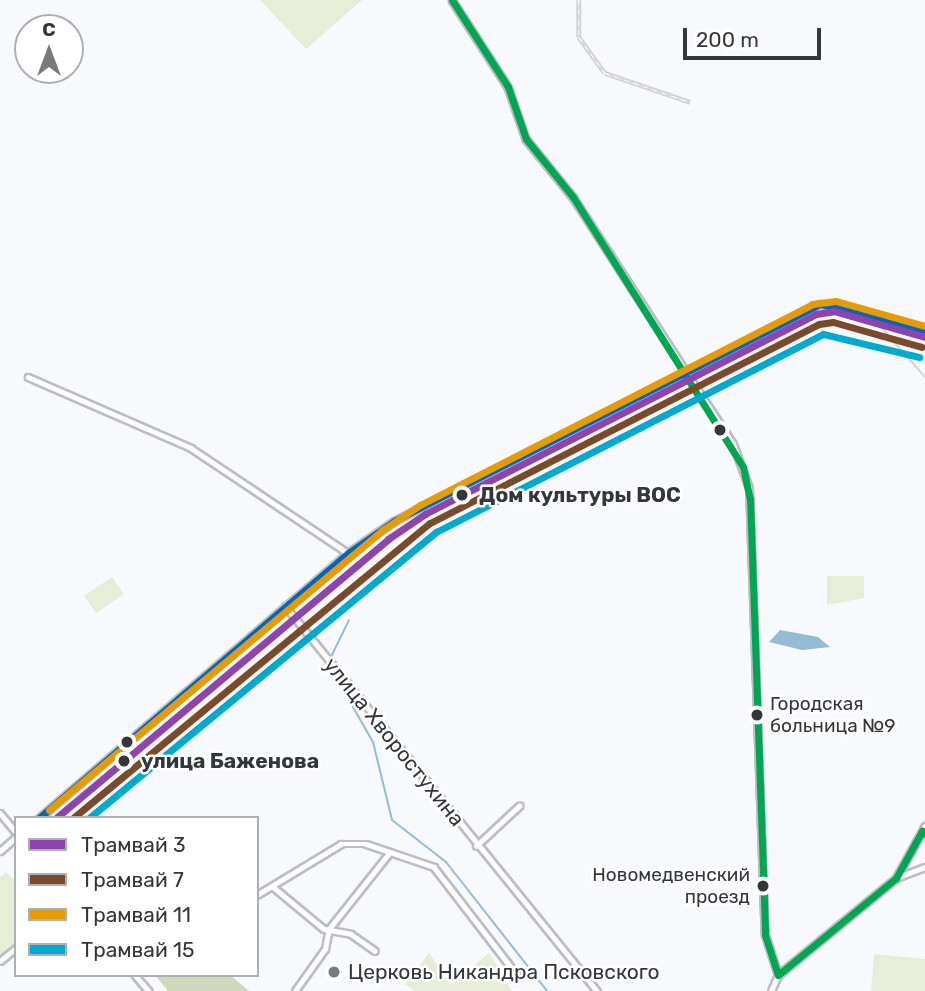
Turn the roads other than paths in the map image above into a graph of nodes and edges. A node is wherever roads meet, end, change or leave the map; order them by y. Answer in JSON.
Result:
{"nodes":[{"id":1,"x":452,"y":0,"type":"edge"},
{"id":2,"x":925,"y":330,"type":"edge"},
{"id":3,"x":686,"y":372,"type":"junction"},
{"id":4,"x":28,"y":377,"type":"dead end"},
{"id":5,"x":348,"y":553,"type":"junction"},
{"id":6,"x":285,"y":606,"type":"junction"},
{"id":7,"x":519,"y":806,"type":"dead end"},
{"id":8,"x":0,"y":813,"type":"edge"},
{"id":9,"x":40,"y":816,"type":"edge"},
{"id":10,"x":924,"y":830,"type":"edge"},
{"id":11,"x":14,"y":832,"type":"edge"},
{"id":12,"x":14,"y":837,"type":"edge"},
{"id":13,"x":476,"y":846,"type":"junction"},
{"id":14,"x":0,"y":851,"type":"edge"},
{"id":15,"x":390,"y":852,"type":"junction"},
{"id":16,"x":925,"y":867,"type":"edge"},
{"id":17,"x":897,"y":878,"type":"junction"},
{"id":18,"x":272,"y":886,"type":"junction"},
{"id":19,"x":259,"y":894,"type":"edge"},
{"id":20,"x":329,"y":929,"type":"junction"},
{"id":21,"x":14,"y":950,"type":"edge"},
{"id":22,"x":375,"y":951,"type":"dead end"},
{"id":23,"x":0,"y":961,"type":"edge"},
{"id":24,"x":517,"y":975,"type":"dead end"},
{"id":25,"x":778,"y":975,"type":"junction"},
{"id":26,"x":137,"y":977,"type":"edge"},
{"id":27,"x":149,"y":991,"type":"edge"},
{"id":28,"x":295,"y":991,"type":"edge"},
{"id":29,"x":597,"y":991,"type":"edge"},
{"id":30,"x":771,"y":991,"type":"edge"}],
"edges":[{"from":1,"to":3,"type":"street"},
{"from":2,"to":3,"type":"street"},
{"from":3,"to":5,"type":"street"},
{"from":3,"to":25,"type":"street"},
{"from":4,"to":5,"type":"street"},
{"from":5,"to":6,"type":"street"},
{"from":6,"to":9,"type":"street"},
{"from":6,"to":13,"type":"street","name":"улица Хворостухина"},
{"from":7,"to":13,"type":"street","name":"улица Хворостухина"},
{"from":8,"to":11,"type":"street"},
{"from":10,"to":17,"type":"street"},
{"from":12,"to":14,"type":"street"},
{"from":13,"to":29,"type":"street","name":"улица Хворостухина"},
{"from":15,"to":18,"type":"street"},
{"from":15,"to":20,"type":"street"},
{"from":15,"to":24,"type":"street"},
{"from":16,"to":17,"type":"street"},
{"from":17,"to":25,"type":"street"},
{"from":18,"to":19,"type":"street"},
{"from":18,"to":20,"type":"street"},
{"from":20,"to":22,"type":"street"},
{"from":20,"to":28,"type":"street"},
{"from":21,"to":23,"type":"street"},
{"from":25,"to":30,"type":"street"},
{"from":26,"to":27,"type":"street"}]}
